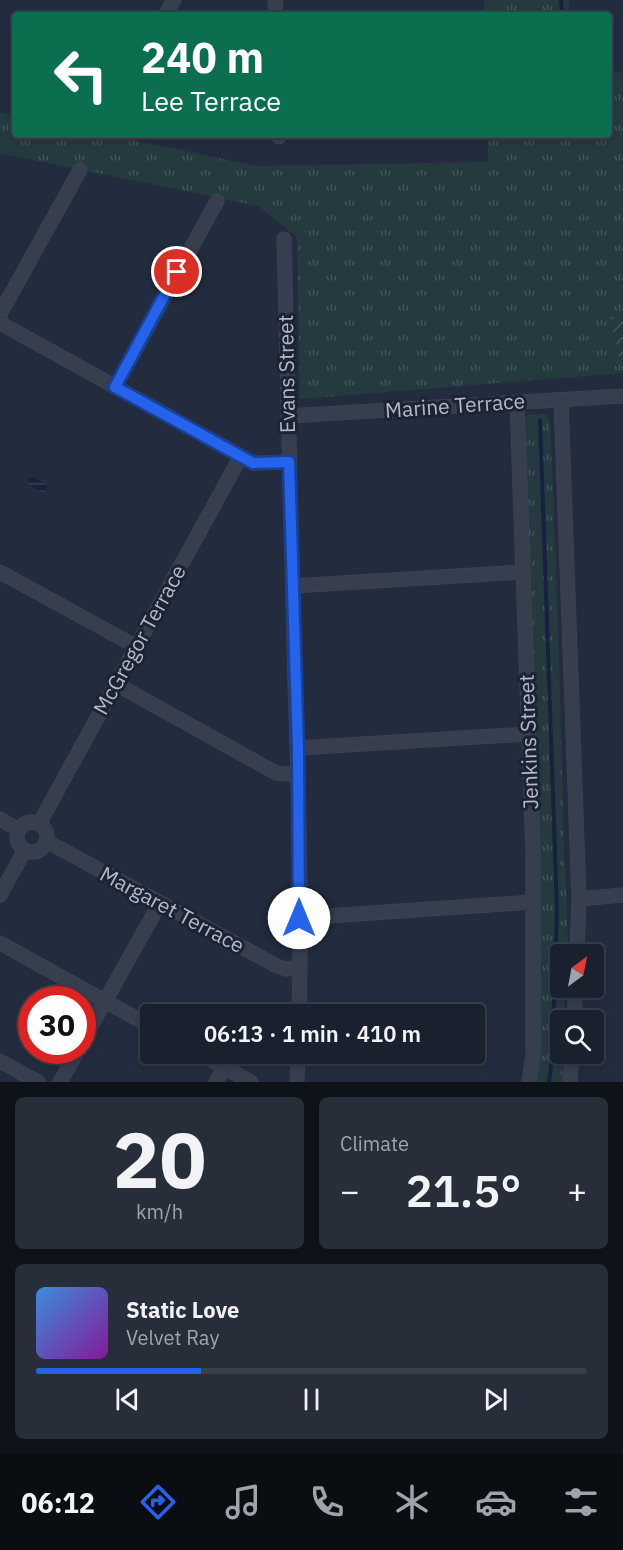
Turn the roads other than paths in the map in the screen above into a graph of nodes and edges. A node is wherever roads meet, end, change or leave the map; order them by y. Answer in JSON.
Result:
{"nodes":[{"id":1,"x":80,"y":170,"type":"dead end"},
{"id":2,"x":217,"y":201,"type":"dead end"},
{"id":3,"x":284,"y":238,"type":"dead end"},
{"id":4,"x":0,"y":314,"type":"edge"},
{"id":5,"x":0,"y":323,"type":"edge"},
{"id":6,"x":115,"y":387,"type":"junction"},
{"id":7,"x":623,"y":396,"type":"edge"},
{"id":8,"x":561,"y":400,"type":"junction"},
{"id":9,"x":517,"y":402,"type":"junction"},
{"id":10,"x":288,"y":416,"type":"junction"},
{"id":11,"x":241,"y":456,"type":"junction"},
{"id":12,"x":289,"y":462,"type":"junction"},
{"id":13,"x":0,"y":572,"type":"edge"},
{"id":14,"x":522,"y":572,"type":"junction"},
{"id":15,"x":293,"y":586,"type":"junction"},
{"id":16,"x":137,"y":647,"type":"junction"},
{"id":17,"x":117,"y":684,"type":"junction"},
{"id":18,"x":528,"y":734,"type":"junction"},
{"id":19,"x":298,"y":748,"type":"junction"},
{"id":20,"x":298,"y":775,"type":"junction"},
{"id":21,"x":0,"y":819,"type":"edge"},
{"id":22,"x":39,"y":824,"type":"junction"},
{"id":23,"x":19,"y":830,"type":"junction"},
{"id":24,"x":46,"y":842,"type":"junction"},
{"id":25,"x":25,"y":850,"type":"junction"},
{"id":26,"x":0,"y":895,"type":"edge"},
{"id":27,"x":623,"y":895,"type":"edge"},
{"id":28,"x":579,"y":899,"type":"junction"},
{"id":29,"x":533,"y":902,"type":"junction"},
{"id":30,"x":160,"y":903,"type":"junction"},
{"id":31,"x":299,"y":918,"type":"junction"},
{"id":32,"x":0,"y":943,"type":"edge"},
{"id":33,"x":577,"y":944,"type":"edge"},
{"id":34,"x":300,"y":967,"type":"junction"},
{"id":35,"x":105,"y":1001,"type":"junction"},
{"id":36,"x":299,"y":1004,"type":"edge"},
{"id":37,"x":96,"y":1017,"type":"edge"},
{"id":38,"x":140,"y":1020,"type":"edge"},
{"id":39,"x":0,"y":1061,"type":"edge"},
{"id":40,"x":70,"y":1064,"type":"edge"},
{"id":41,"x":217,"y":1064,"type":"edge"},
{"id":42,"x":298,"y":1064,"type":"edge"},
{"id":43,"x":571,"y":1064,"type":"edge"},
{"id":44,"x":224,"y":1068,"type":"junction"},
{"id":45,"x":38,"y":1082,"type":"edge"},
{"id":46,"x":60,"y":1082,"type":"edge"},
{"id":47,"x":216,"y":1082,"type":"edge"},
{"id":48,"x":250,"y":1082,"type":"edge"},
{"id":49,"x":297,"y":1082,"type":"edge"},
{"id":50,"x":529,"y":1082,"type":"edge"},
{"id":51,"x":570,"y":1082,"type":"edge"}],
"edges":[{"from":1,"to":4,"type":"street"},
{"from":2,"to":6,"type":"street"},
{"from":3,"to":10,"type":"street","name":"Evans Street"},
{"from":5,"to":6,"type":"street"},
{"from":6,"to":11,"type":"street"},
{"from":7,"to":8,"type":"street","name":"Marine Terrace"},
{"from":8,"to":9,"type":"street","name":"Marine Terrace"},
{"from":8,"to":28,"type":"street","name":"Jenkins Street"},
{"from":9,"to":10,"type":"street","name":"Marine Terrace"},
{"from":9,"to":14,"type":"street","name":"Jenkins Street"},
{"from":10,"to":12,"type":"street","name":"Evans Street"},
{"from":11,"to":12,"type":"street"},
{"from":11,"to":16,"type":"street","name":"McGregor Terrace"},
{"from":12,"to":15,"type":"street","name":"Evans Street"},
{"from":13,"to":16,"type":"street"},
{"from":14,"to":15,"type":"street"},
{"from":14,"to":18,"type":"street","name":"Jenkins Street"},
{"from":15,"to":19,"type":"street","name":"Evans Street"},
{"from":16,"to":17,"type":"street","name":"McGregor Terrace"},
{"from":17,"to":20,"type":"street"},
{"from":17,"to":22,"type":"street","name":"McGregor Terrace"},
{"from":18,"to":19,"type":"street"},
{"from":18,"to":29,"type":"street","name":"Jenkins Street"},
{"from":19,"to":20,"type":"street","name":"Evans Street"},
{"from":20,"to":31,"type":"street","name":"Evans Street"},
{"from":21,"to":23,"type":"street"},
{"from":22,"to":23,"type":"street"},
{"from":22,"to":24,"type":"street"},
{"from":23,"to":25,"type":"street"},
{"from":24,"to":25,"type":"street"},
{"from":24,"to":30,"type":"street","name":"Margaret Terrace"},
{"from":25,"to":26,"type":"street"},
{"from":27,"to":28,"type":"street"},
{"from":28,"to":33,"type":"street","name":"Jenkins Street"},
{"from":29,"to":31,"type":"street"},
{"from":29,"to":50,"type":"street","name":"Jenkins Street"},
{"from":30,"to":34,"type":"street","name":"Margaret Terrace"},
{"from":30,"to":35,"type":"street"},
{"from":31,"to":34,"type":"street","name":"Evans Street"},
{"from":32,"to":35,"type":"street"},
{"from":34,"to":36,"type":"street","name":"Evans Street"},
{"from":35,"to":37,"type":"street"},
{"from":35,"to":38,"type":"street"},
{"from":39,"to":45,"type":"street"},
{"from":40,"to":46,"type":"street"},
{"from":41,"to":44,"type":"street"},
{"from":42,"to":49,"type":"street"},
{"from":43,"to":51,"type":"street"},
{"from":44,"to":47,"type":"street"},
{"from":44,"to":48,"type":"street"}]}
